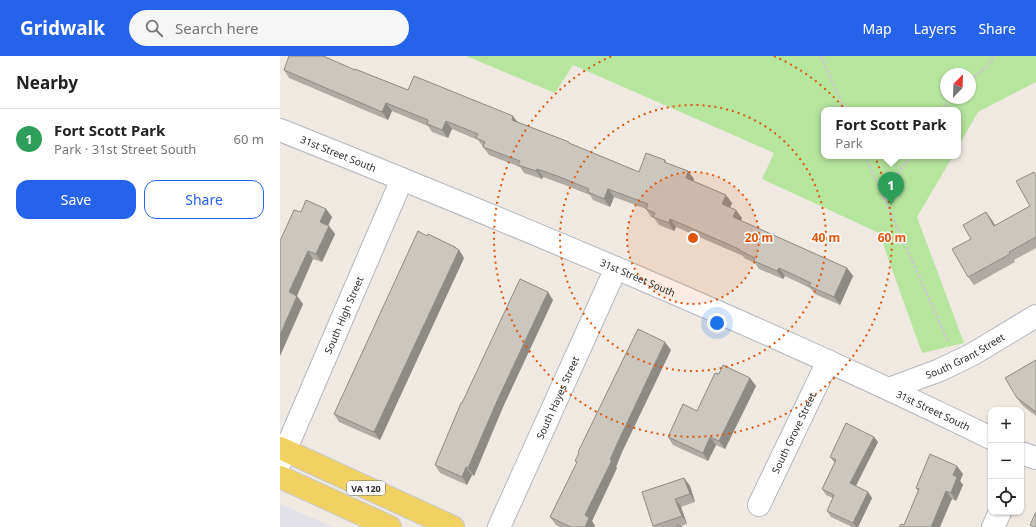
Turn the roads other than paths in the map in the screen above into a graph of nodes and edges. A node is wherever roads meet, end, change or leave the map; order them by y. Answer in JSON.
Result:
{"nodes":[{"id":1,"x":280,"y":130,"type":"edge"},
{"id":2,"x":402,"y":179,"type":"junction"},
{"id":3,"x":616,"y":268,"type":"junction"},
{"id":4,"x":1036,"y":316,"type":"edge"},
{"id":5,"x":828,"y":361,"type":"junction"},
{"id":6,"x":889,"y":389,"type":"junction"},
{"id":7,"x":988,"y":437,"type":"edge"},
{"id":8,"x":282,"y":454,"type":"edge"},
{"id":9,"x":280,"y":477,"type":"edge"},
{"id":10,"x":759,"y":505,"type":"dead end"},
{"id":11,"x":999,"y":515,"type":"edge"},
{"id":12,"x":390,"y":527,"type":"edge"},
{"id":13,"x":453,"y":527,"type":"edge"},
{"id":14,"x":499,"y":527,"type":"edge"},
{"id":15,"x":993,"y":527,"type":"edge"}],
"edges":[{"from":1,"to":2,"type":"street","name":"31st Street South"},
{"from":2,"to":3,"type":"street","name":"31st Street South"},
{"from":2,"to":8,"type":"street","name":"South High Street"},
{"from":3,"to":5,"type":"street","name":"31st Street South"},
{"from":3,"to":14,"type":"street","name":"South Hayes Street"},
{"from":4,"to":6,"type":"street","name":"South Grant Street"},
{"from":5,"to":6,"type":"street","name":"31st Street South"},
{"from":5,"to":10,"type":"street","name":"South Grove Street"},
{"from":6,"to":7,"type":"street","name":"31st Street South"},
{"from":8,"to":13,"type":"main road","number":"VA 120"},
{"from":9,"to":12,"type":"main road","number":"VA 120"},
{"from":11,"to":15,"type":"street"}]}
